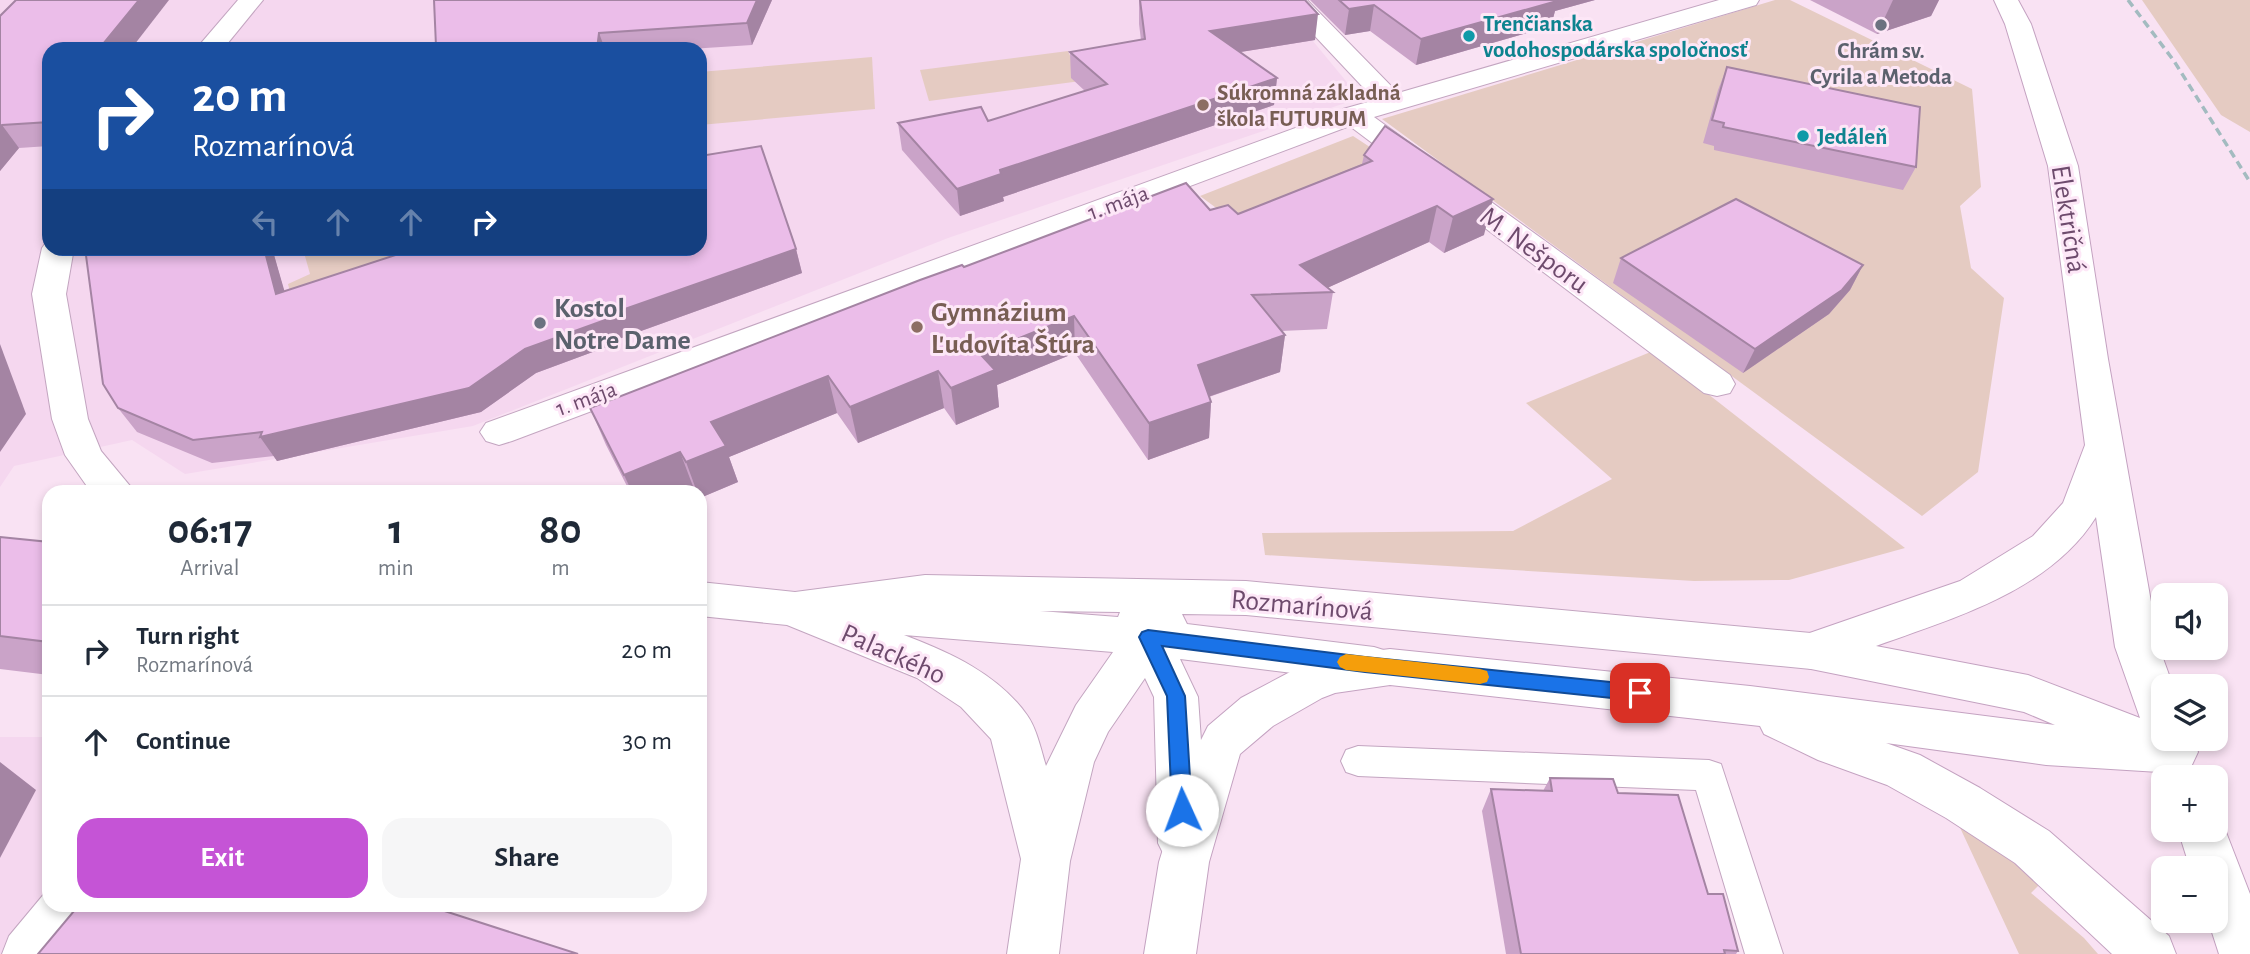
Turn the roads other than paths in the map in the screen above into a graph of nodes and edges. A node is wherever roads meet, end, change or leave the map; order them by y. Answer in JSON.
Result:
{"nodes":[{"id":1,"x":251,"y":0,"type":"edge"},
{"id":2,"x":1293,"y":0,"type":"edge"},
{"id":3,"x":1747,"y":0,"type":"edge"},
{"id":4,"x":2006,"y":0,"type":"edge"},
{"id":5,"x":215,"y":42,"type":"edge"},
{"id":6,"x":1392,"y":102,"type":"junction"},
{"id":7,"x":1353,"y":115,"type":"junction"},
{"id":8,"x":56,"y":256,"type":"edge"},
{"id":9,"x":1717,"y":384,"type":"dead end"},
{"id":10,"x":499,"y":432,"type":"dead end"},
{"id":11,"x":2104,"y":446,"type":"junction"},
{"id":12,"x":108,"y":485,"type":"edge"},
{"id":13,"x":1110,"y":594,"type":"junction"},
{"id":14,"x":1203,"y":596,"type":"junction"},
{"id":15,"x":707,"y":600,"type":"edge"},
{"id":16,"x":793,"y":609,"type":"junction"},
{"id":17,"x":1148,"y":637,"type":"junction"},
{"id":18,"x":1811,"y":651,"type":"junction"},
{"id":19,"x":1390,"y":667,"type":"junction"},
{"id":20,"x":2151,"y":686,"type":"edge"},
{"id":21,"x":1750,"y":705,"type":"junction"},
{"id":22,"x":2151,"y":739,"type":"edge"},
{"id":23,"x":2151,"y":747,"type":"edge"},
{"id":24,"x":1358,"y":761,"type":"dead end"},
{"id":25,"x":1045,"y":861,"type":"junction"},
{"id":26,"x":1184,"y":862,"type":"junction"},
{"id":27,"x":2228,"y":906,"type":"edge"},
{"id":28,"x":61,"y":912,"type":"edge"},
{"id":29,"x":1174,"y":953,"type":"edge"},
{"id":30,"x":28,"y":954,"type":"edge"},
{"id":31,"x":1033,"y":954,"type":"edge"},
{"id":32,"x":1764,"y":954,"type":"edge"},
{"id":33,"x":2150,"y":954,"type":"edge"},
{"id":34,"x":2245,"y":954,"type":"edge"}],
"edges":[{"from":1,"to":5,"type":"street"},
{"from":2,"to":6,"type":"street"},
{"from":3,"to":6,"type":"street","name":"1. mája"},
{"from":4,"to":11,"type":"street","name":"Električná"},
{"from":6,"to":7,"type":"street","name":"1. mája"},
{"from":7,"to":9,"type":"street","name":"M. Nešporu"},
{"from":7,"to":10,"type":"street","name":"1. mája"},
{"from":8,"to":12,"type":"street"},
{"from":11,"to":18,"type":"street"},
{"from":11,"to":20,"type":"street","name":"Električná"},
{"from":13,"to":14,"type":"street","name":"Rozmarínová"},
{"from":13,"to":16,"type":"street","name":"Rozmarínová"},
{"from":13,"to":17,"type":"street"},
{"from":14,"to":17,"type":"street","name":"Palackého"},
{"from":14,"to":18,"type":"street","name":"Rozmarínová"},
{"from":15,"to":16,"type":"street","name":"Rozmarínová"},
{"from":16,"to":17,"type":"street","name":"Rozmarínová"},
{"from":16,"to":25,"type":"street","name":"Palackého"},
{"from":17,"to":19,"type":"street","name":"Rozmarínová"},
{"from":17,"to":25,"type":"street","name":"Palackého"},
{"from":17,"to":26,"type":"street"},
{"from":18,"to":22,"type":"street","name":"Rozmarínová"},
{"from":19,"to":21,"type":"street"},
{"from":19,"to":26,"type":"street"},
{"from":21,"to":23,"type":"street"},
{"from":21,"to":33,"type":"street"},
{"from":24,"to":32,"type":"lane"},
{"from":25,"to":31,"type":"street","name":"Palackého"},
{"from":26,"to":29,"type":"street"},
{"from":27,"to":34,"type":"street"},
{"from":28,"to":30,"type":"street"}]}
